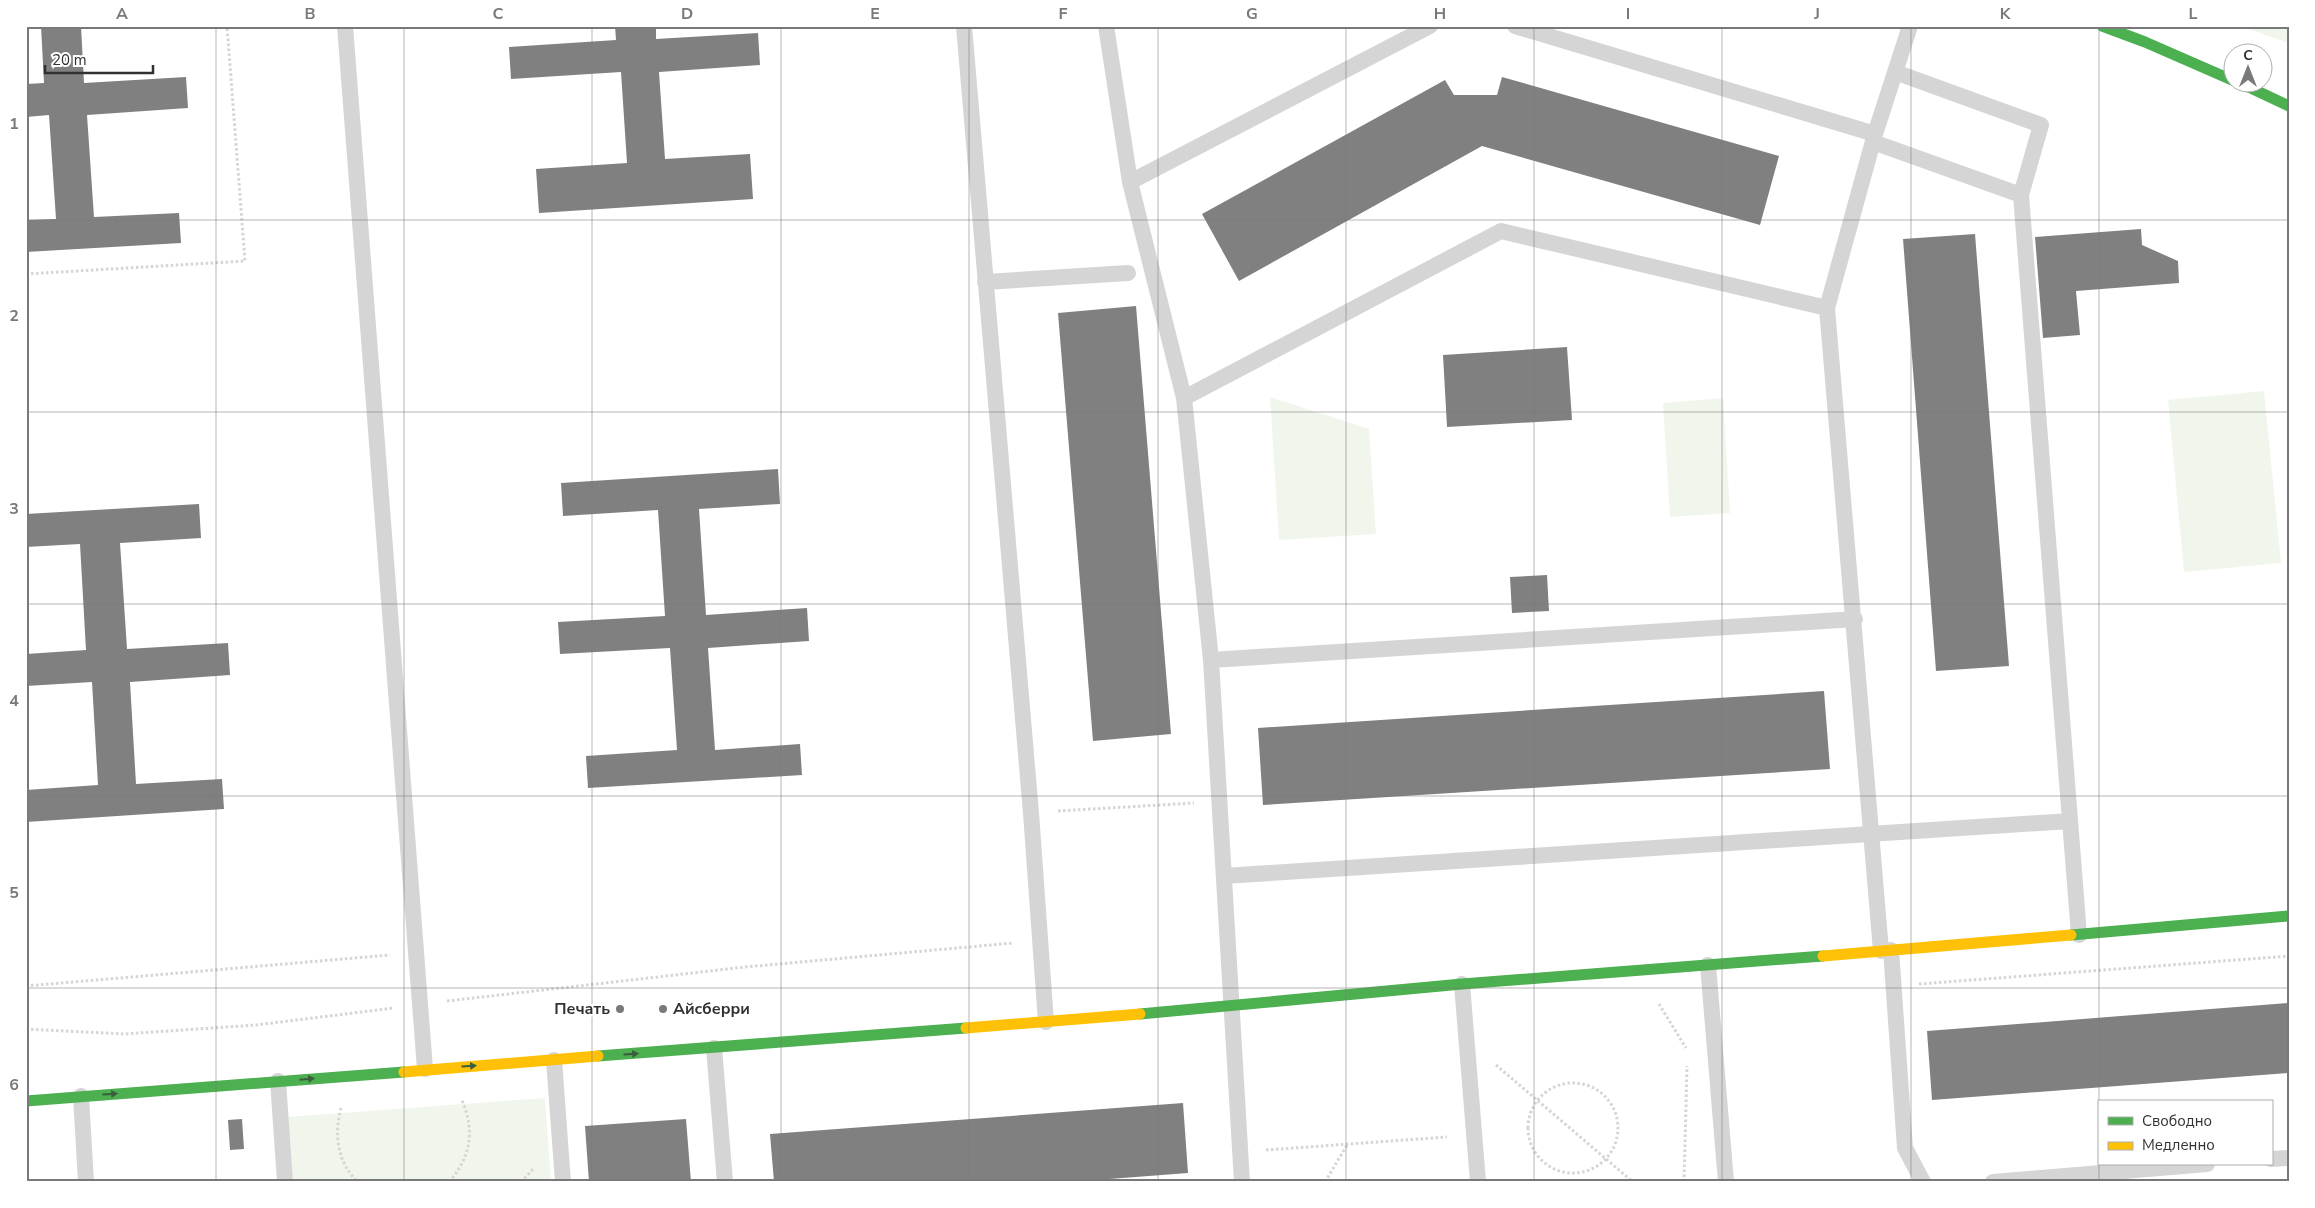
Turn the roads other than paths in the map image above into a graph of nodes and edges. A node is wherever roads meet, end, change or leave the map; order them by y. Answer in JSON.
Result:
{"nodes":[{"id":1,"x":345,"y":26,"type":"edge"},
{"id":2,"x":964,"y":26,"type":"edge"},
{"id":3,"x":1106,"y":26,"type":"edge"},
{"id":4,"x":1430,"y":26,"type":"edge"},
{"id":5,"x":1515,"y":26,"type":"edge"},
{"id":6,"x":1910,"y":26,"type":"edge"},
{"id":7,"x":2102,"y":26,"type":"edge"},
{"id":8,"x":1895,"y":72,"type":"junction"},
{"id":9,"x":2222,"y":76,"type":"edge"},
{"id":10,"x":2259,"y":92,"type":"edge"},
{"id":11,"x":2289,"y":106,"type":"edge"},
{"id":12,"x":1874,"y":138,"type":"junction"},
{"id":13,"x":1130,"y":182,"type":"junction"},
{"id":14,"x":2021,"y":195,"type":"junction"},
{"id":15,"x":1128,"y":273,"type":"dead end"},
{"id":16,"x":986,"y":282,"type":"junction"},
{"id":17,"x":1827,"y":308,"type":"junction"},
{"id":18,"x":1184,"y":398,"type":"junction"},
{"id":19,"x":1855,"y":619,"type":"junction"},
{"id":20,"x":1211,"y":660,"type":"junction"},
{"id":21,"x":2070,"y":822,"type":"junction"},
{"id":22,"x":1872,"y":835,"type":"junction"},
{"id":23,"x":1224,"y":876,"type":"junction"},
{"id":24,"x":2289,"y":916,"type":"edge"},
{"id":25,"x":2078,"y":934,"type":"junction"},
{"id":26,"x":1886,"y":951,"type":"junction"},
{"id":27,"x":1708,"y":965,"type":"junction"},
{"id":28,"x":1462,"y":984,"type":"junction"},
{"id":29,"x":1232,"y":1007,"type":"junction"},
{"id":30,"x":1046,"y":1022,"type":"junction"},
{"id":31,"x":714,"y":1048,"type":"junction"},
{"id":32,"x":554,"y":1060,"type":"junction"},
{"id":33,"x":425,"y":1069,"type":"junction"},
{"id":34,"x":278,"y":1081,"type":"junction"},
{"id":35,"x":81,"y":1096,"type":"junction"},
{"id":36,"x":26,"y":1101,"type":"edge"},
{"id":37,"x":2289,"y":1158,"type":"edge"},
{"id":38,"x":2272,"y":1159,"type":"edge"},
{"id":39,"x":2183,"y":1166,"type":"edge"},
{"id":40,"x":86,"y":1182,"type":"edge"},
{"id":41,"x":285,"y":1182,"type":"edge"},
{"id":42,"x":563,"y":1182,"type":"edge"},
{"id":43,"x":726,"y":1182,"type":"edge"},
{"id":44,"x":1242,"y":1182,"type":"edge"},
{"id":45,"x":1478,"y":1182,"type":"edge"},
{"id":46,"x":1726,"y":1182,"type":"edge"},
{"id":47,"x":1923,"y":1182,"type":"edge"},
{"id":48,"x":1993,"y":1182,"type":"edge"}],
"edges":[{"from":1,"to":33,"type":"lane"},
{"from":2,"to":16,"type":"lane"},
{"from":3,"to":13,"type":"lane"},
{"from":4,"to":13,"type":"lane"},
{"from":5,"to":12,"type":"lane"},
{"from":6,"to":8,"type":"lane"},
{"from":7,"to":9,"type":"street"},
{"from":8,"to":12,"type":"lane"},
{"from":8,"to":14,"type":"lane"},
{"from":10,"to":11,"type":"street"},
{"from":12,"to":14,"type":"lane"},
{"from":12,"to":17,"type":"lane"},
{"from":13,"to":18,"type":"lane"},
{"from":14,"to":21,"type":"lane"},
{"from":15,"to":16,"type":"lane"},
{"from":16,"to":30,"type":"lane"},
{"from":17,"to":18,"type":"lane"},
{"from":17,"to":19,"type":"lane"},
{"from":18,"to":20,"type":"lane"},
{"from":19,"to":20,"type":"lane"},
{"from":19,"to":22,"type":"lane"},
{"from":20,"to":23,"type":"lane"},
{"from":21,"to":22,"type":"lane"},
{"from":21,"to":25,"type":"lane"},
{"from":22,"to":23,"type":"lane"},
{"from":22,"to":26,"type":"lane"},
{"from":23,"to":29,"type":"lane"},
{"from":24,"to":25,"type":"street"},
{"from":25,"to":26,"type":"street"},
{"from":26,"to":27,"type":"street"},
{"from":26,"to":47,"type":"lane"},
{"from":27,"to":28,"type":"street"},
{"from":27,"to":46,"type":"lane"},
{"from":28,"to":29,"type":"street"},
{"from":28,"to":45,"type":"lane"},
{"from":29,"to":30,"type":"street"},
{"from":29,"to":44,"type":"lane"},
{"from":30,"to":31,"type":"street"},
{"from":32,"to":31,"type":"street","one_way":true},
{"from":31,"to":43,"type":"lane"},
{"from":33,"to":32,"type":"street","one_way":true},
{"from":32,"to":42,"type":"lane"},
{"from":34,"to":33,"type":"street","one_way":true},
{"from":35,"to":34,"type":"street","one_way":true},
{"from":34,"to":41,"type":"lane"},
{"from":35,"to":36,"type":"street"},
{"from":35,"to":40,"type":"lane"},
{"from":37,"to":38,"type":"lane"},
{"from":39,"to":48,"type":"lane"}]}
